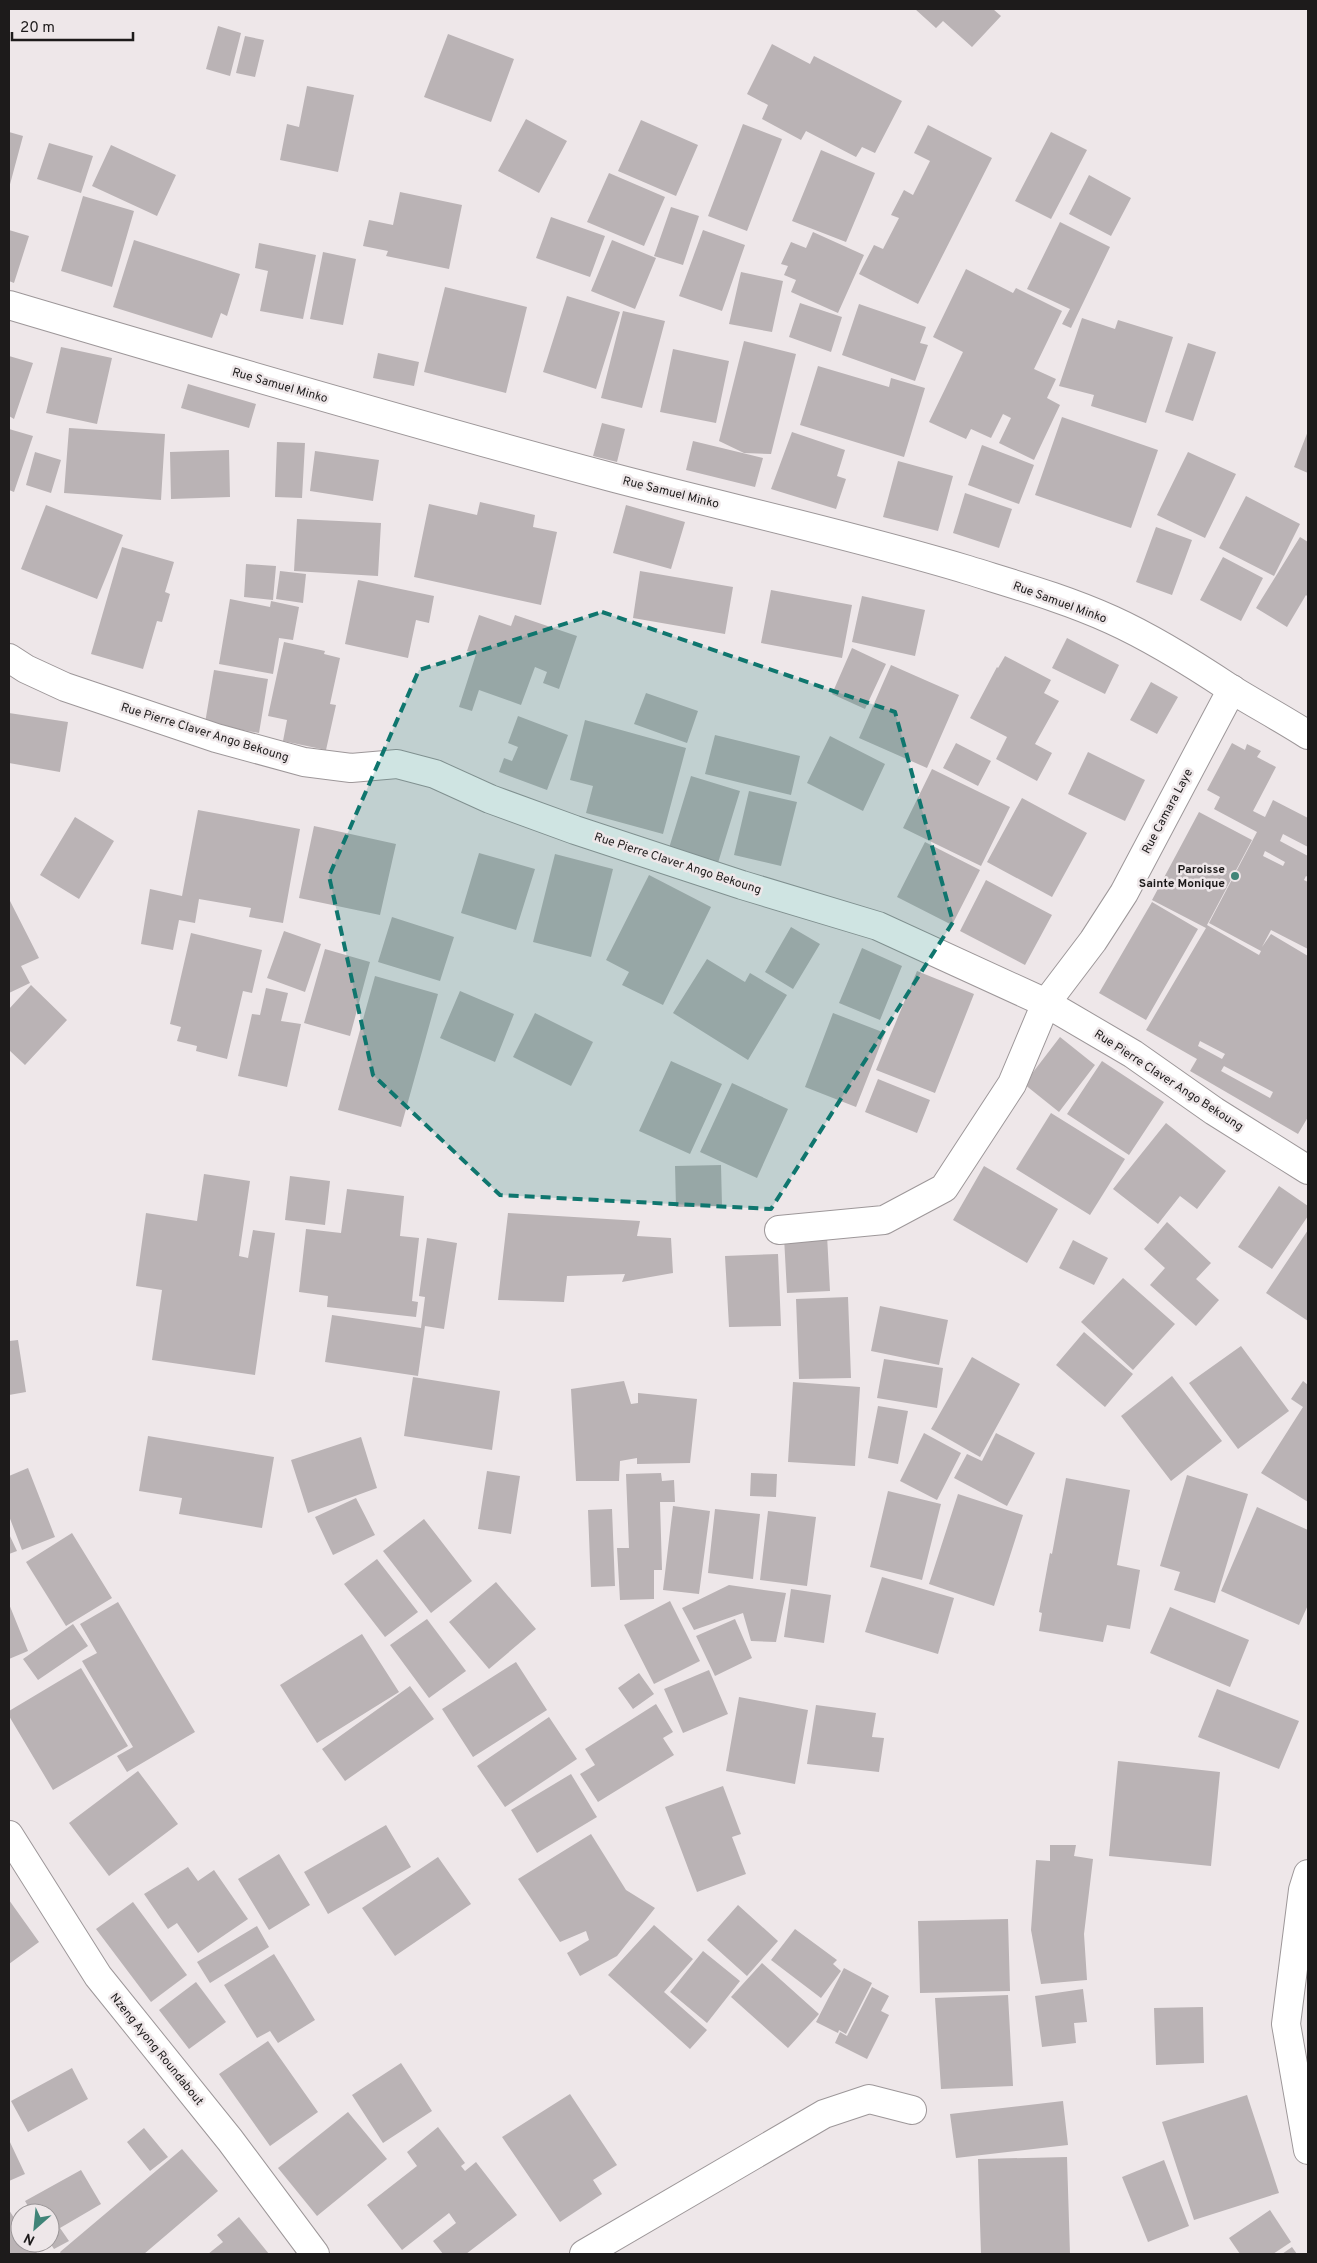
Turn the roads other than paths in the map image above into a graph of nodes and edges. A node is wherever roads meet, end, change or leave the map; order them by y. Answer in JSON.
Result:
{"nodes":[{"id":1,"x":9,"y":305,"type":"edge"},
{"id":2,"x":9,"y":658,"type":"edge"},
{"id":3,"x":1232,"y":689,"type":"junction"},
{"id":4,"x":1308,"y":735,"type":"edge"},
{"id":5,"x":1046,"y":1003,"type":"junction"},
{"id":6,"x":1308,"y":1170,"type":"edge"},
{"id":7,"x":779,"y":1230,"type":"dead end"},
{"id":8,"x":9,"y":1835,"type":"edge"},
{"id":9,"x":1308,"y":1874,"type":"edge"},
{"id":10,"x":912,"y":2110,"type":"dead end"},
{"id":11,"x":1308,"y":2150,"type":"edge"},
{"id":12,"x":315,"y":2254,"type":"edge"},
{"id":13,"x":584,"y":2254,"type":"edge"}],
"edges":[{"from":1,"to":3,"type":"street","name":"Rue Samuel Minko"},
{"from":2,"to":5,"type":"street","name":"Rue Pierre Claver Ango Bekoung"},
{"from":3,"to":4,"type":"street","name":"Rue Samuel Minko"},
{"from":3,"to":5,"type":"street","name":"Rue Camara Laye"},
{"from":5,"to":6,"type":"street","name":"Rue Pierre Claver Ango Bekoung"},
{"from":5,"to":7,"type":"street","name":"Rue Camara Laye"},
{"from":8,"to":12,"type":"street","name":"Nzeng Ayong Roundabout"},
{"from":9,"to":11,"type":"street"},
{"from":10,"to":13,"type":"street"}]}
